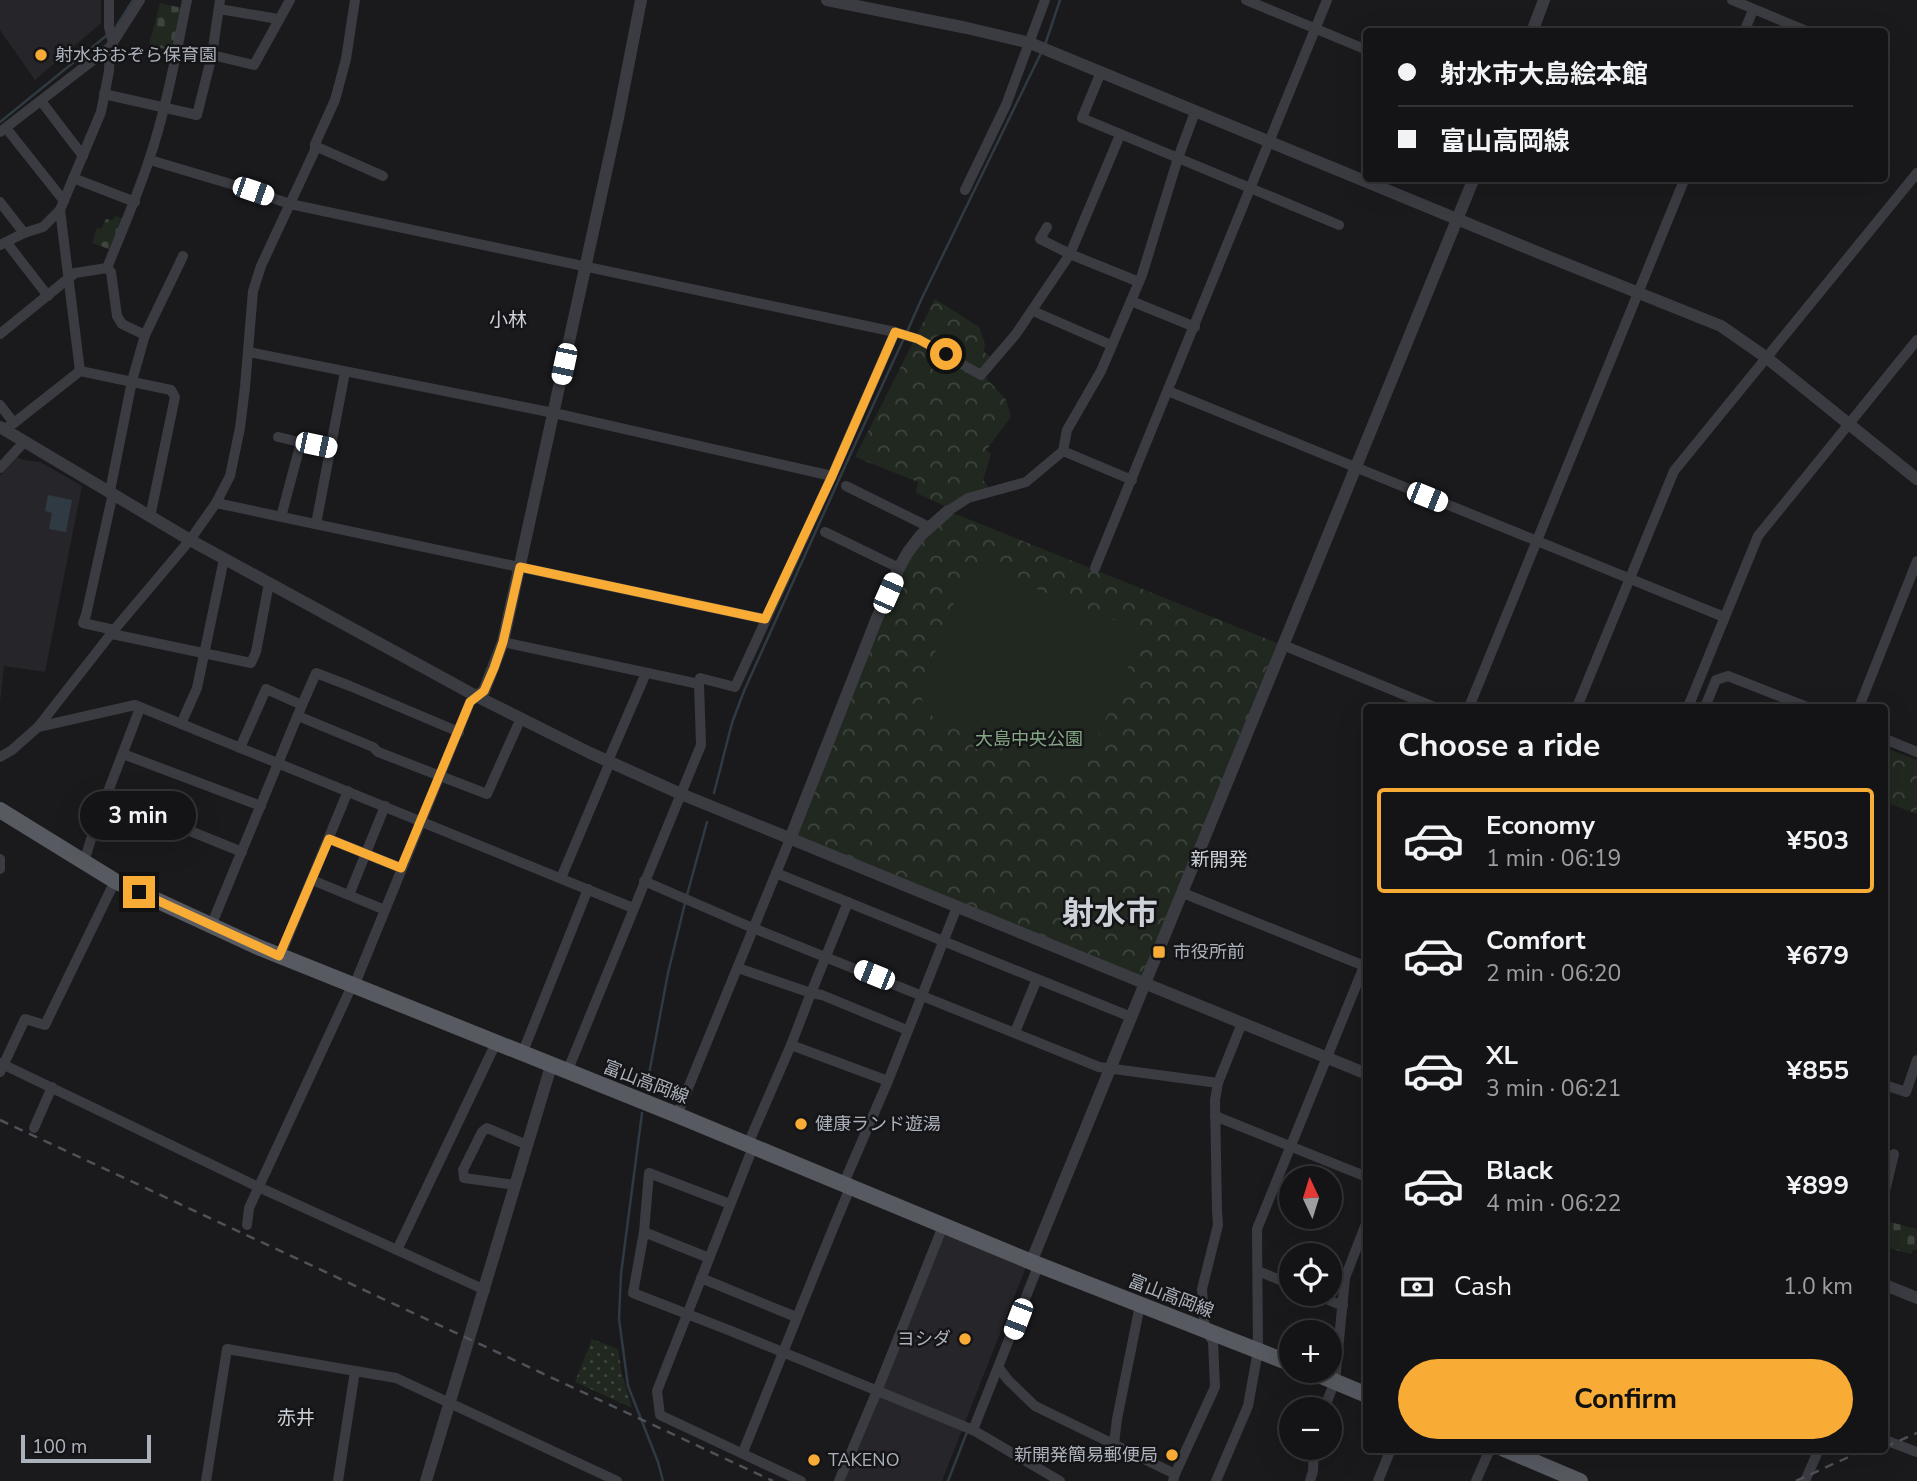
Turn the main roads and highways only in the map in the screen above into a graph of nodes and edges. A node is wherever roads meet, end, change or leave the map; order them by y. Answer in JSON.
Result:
{"nodes":[{"id":1,"x":0,"y":810,"type":"edge"},
{"id":2,"x":1279,"y":1359,"type":"edge"},
{"id":3,"x":1340,"y":1383,"type":"edge"},
{"id":4,"x":1363,"y":1393,"type":"edge"},
{"id":5,"x":1514,"y":1453,"type":"edge"},
{"id":6,"x":1580,"y":1481,"type":"edge"}],
"edges":[{"from":1,"to":2,"type":"main road","name":"富山高岡線"},
{"from":3,"to":4,"type":"main road"},
{"from":5,"to":6,"type":"main road"}]}
